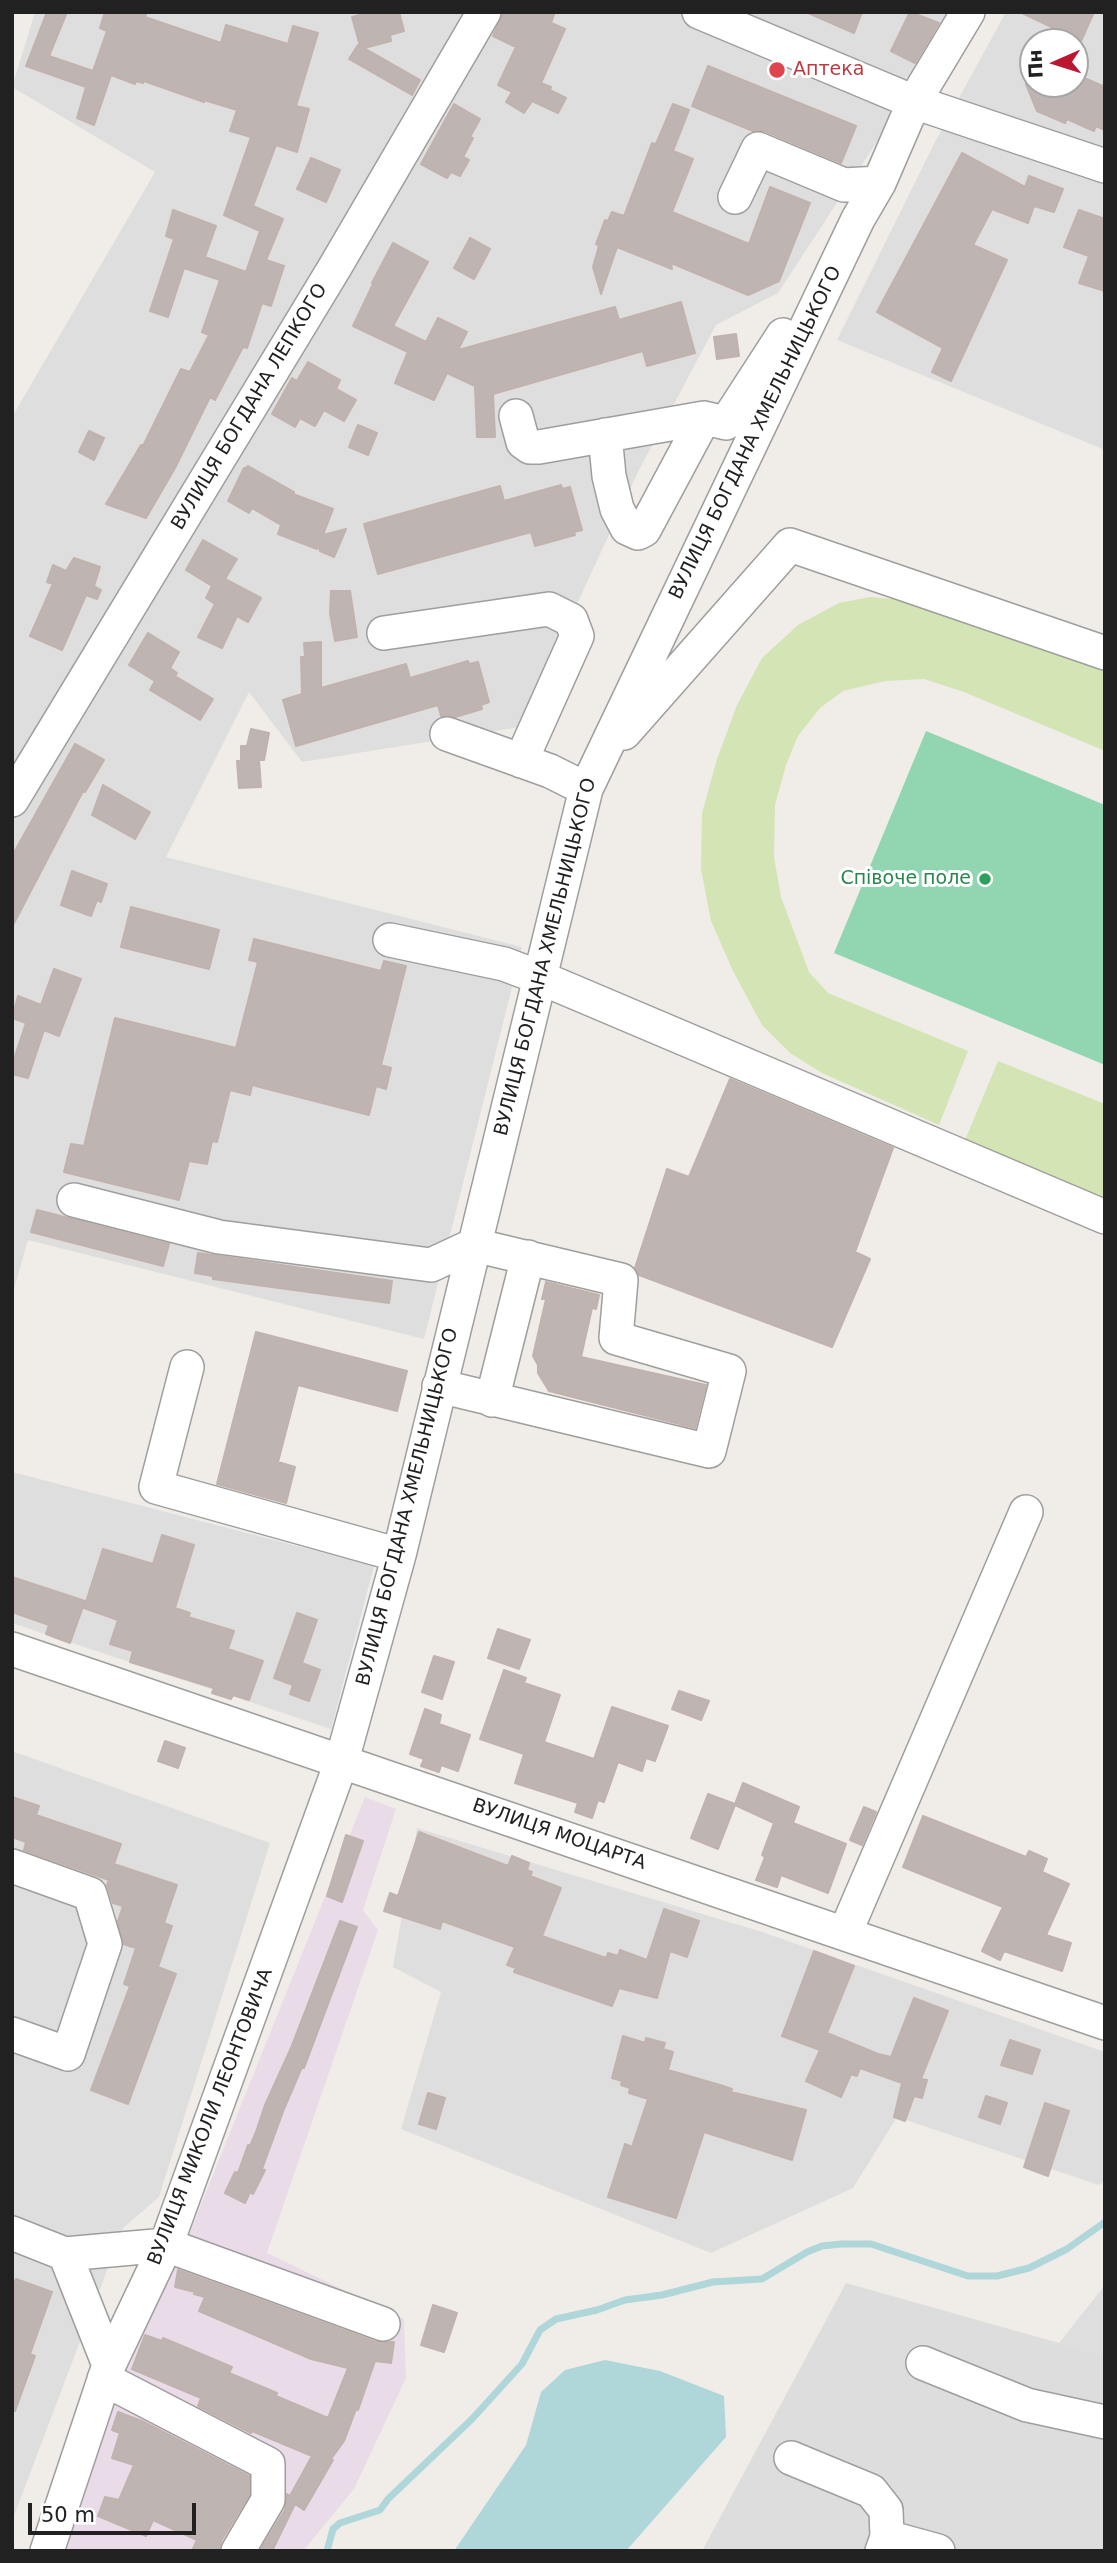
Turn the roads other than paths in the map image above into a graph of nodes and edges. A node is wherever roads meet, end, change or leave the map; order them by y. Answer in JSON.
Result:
{"nodes":[{"id":1,"x":484,"y":12,"type":"edge"},
{"id":2,"x":699,"y":12,"type":"edge"},
{"id":3,"x":968,"y":12,"type":"edge"},
{"id":4,"x":914,"y":102,"type":"junction"},
{"id":5,"x":1105,"y":166,"type":"edge"},
{"id":6,"x":879,"y":183,"type":"junction"},
{"id":7,"x":735,"y":197,"type":"dead end"},
{"id":8,"x":858,"y":219,"type":"junction"},
{"id":9,"x":516,"y":416,"type":"dead end"},
{"id":10,"x":704,"y":418,"type":"junction"},
{"id":11,"x":605,"y":435,"type":"junction"},
{"id":12,"x":384,"y":633,"type":"dead end"},
{"id":13,"x":1105,"y":653,"type":"edge"},
{"id":14,"x":447,"y":734,"type":"dead end"},
{"id":15,"x":520,"y":761,"type":"junction"},
{"id":16,"x":591,"y":776,"type":"junction"},
{"id":17,"x":12,"y":800,"type":"edge"},
{"id":18,"x":390,"y":940,"type":"dead end"},
{"id":19,"x":541,"y":978,"type":"junction"},
{"id":20,"x":74,"y":1200,"type":"dead end"},
{"id":21,"x":1105,"y":1217,"type":"edge"},
{"id":22,"x":474,"y":1245,"type":"junction"},
{"id":23,"x":528,"y":1257,"type":"junction"},
{"id":24,"x":187,"y":1367,"type":"dead end"},
{"id":25,"x":439,"y":1386,"type":"junction"},
{"id":26,"x":492,"y":1400,"type":"junction"},
{"id":27,"x":1026,"y":1512,"type":"dead end"},
{"id":28,"x":399,"y":1555,"type":"junction"},
{"id":29,"x":12,"y":1649,"type":"edge"},
{"id":30,"x":342,"y":1760,"type":"junction"},
{"id":31,"x":12,"y":1866,"type":"edge"},
{"id":32,"x":845,"y":1933,"type":"junction"},
{"id":33,"x":1105,"y":2023,"type":"edge"},
{"id":34,"x":12,"y":2034,"type":"edge"},
{"id":35,"x":12,"y":2233,"type":"edge"},
{"id":36,"x":166,"y":2245,"type":"junction"},
{"id":37,"x":65,"y":2253,"type":"junction"},
{"id":38,"x":383,"y":2324,"type":"dead end"},
{"id":39,"x":923,"y":2364,"type":"dead end"},
{"id":40,"x":106,"y":2372,"type":"junction"},
{"id":41,"x":1105,"y":2422,"type":"edge"},
{"id":42,"x":791,"y":2458,"type":"dead end"},
{"id":43,"x":884,"y":2544,"type":"edge"},
{"id":44,"x":47,"y":2551,"type":"edge"},
{"id":45,"x":238,"y":2551,"type":"edge"},
{"id":46,"x":938,"y":2551,"type":"edge"}],
"edges":[{"from":1,"to":17,"type":"street","name":"ВУЛИЦЯ БОГДАНА ЛЕПКОГО"},
{"from":2,"to":4,"type":"street"},
{"from":3,"to":4,"type":"street","name":"ВУЛИЦЯ БОГДАНА ХМЕЛЬНИЦЬКОГО"},
{"from":4,"to":5,"type":"street"},
{"from":4,"to":6,"type":"street","name":"ВУЛИЦЯ БОГДАНА ХМЕЛЬНИЦЬКОГО"},
{"from":6,"to":7,"type":"street"},
{"from":6,"to":8,"type":"street","name":"ВУЛИЦЯ БОГДАНА ХМЕЛЬНИЦЬКОГО"},
{"from":8,"to":10,"type":"street"},
{"from":8,"to":16,"type":"street","name":"ВУЛИЦЯ БОГДАНА ХМЕЛЬНИЦЬКОГО"},
{"from":9,"to":11,"type":"street"},
{"from":10,"to":11,"type":"street"},
{"from":10,"to":11,"type":"street"},
{"from":12,"to":15,"type":"street"},
{"from":13,"to":16,"type":"street"},
{"from":14,"to":15,"type":"street"},
{"from":15,"to":16,"type":"street"},
{"from":16,"to":19,"type":"street","name":"ВУЛИЦЯ БОГДАНА ХМЕЛЬНИЦЬКОГО"},
{"from":18,"to":19,"type":"street"},
{"from":19,"to":21,"type":"street"},
{"from":19,"to":22,"type":"street","name":"ВУЛИЦЯ БОГДАНА ХМЕЛЬНИЦЬКОГО"},
{"from":20,"to":22,"type":"street"},
{"from":22,"to":23,"type":"street"},
{"from":22,"to":25,"type":"street","name":"ВУЛИЦЯ БОГДАНА ХМЕЛЬНИЦЬКОГО"},
{"from":23,"to":26,"type":"street"},
{"from":23,"to":26,"type":"street"},
{"from":24,"to":28,"type":"street"},
{"from":25,"to":26,"type":"street"},
{"from":25,"to":28,"type":"street","name":"ВУЛИЦЯ БОГДАНА ХМЕЛЬНИЦЬКОГО"},
{"from":27,"to":32,"type":"street"},
{"from":28,"to":30,"type":"street","name":"ВУЛИЦЯ БОГДАНА ХМЕЛЬНИЦЬКОГО"},
{"from":29,"to":30,"type":"street","name":"ВУЛИЦЯ МОЦАРТА"},
{"from":30,"to":32,"type":"street","name":"ВУЛИЦЯ МОЦАРТА"},
{"from":30,"to":36,"type":"street","name":"ВУЛИЦЯ МИКОЛИ ЛЕОНТОВИЧА"},
{"from":31,"to":34,"type":"street"},
{"from":32,"to":33,"type":"street","name":"ВУЛИЦЯ МОЦАРТА"},
{"from":35,"to":37,"type":"street"},
{"from":36,"to":37,"type":"street"},
{"from":36,"to":38,"type":"street"},
{"from":36,"to":40,"type":"street","name":"ВУЛИЦЯ МИКОЛИ ЛЕОНТОВИЧА"},
{"from":37,"to":40,"type":"street"},
{"from":39,"to":41,"type":"street"},
{"from":40,"to":44,"type":"street","name":"ВУЛИЦЯ МИКОЛИ ЛЕОНТОВИЧА"},
{"from":40,"to":45,"type":"street"},
{"from":42,"to":43,"type":"street"},
{"from":43,"to":46,"type":"street"}]}
